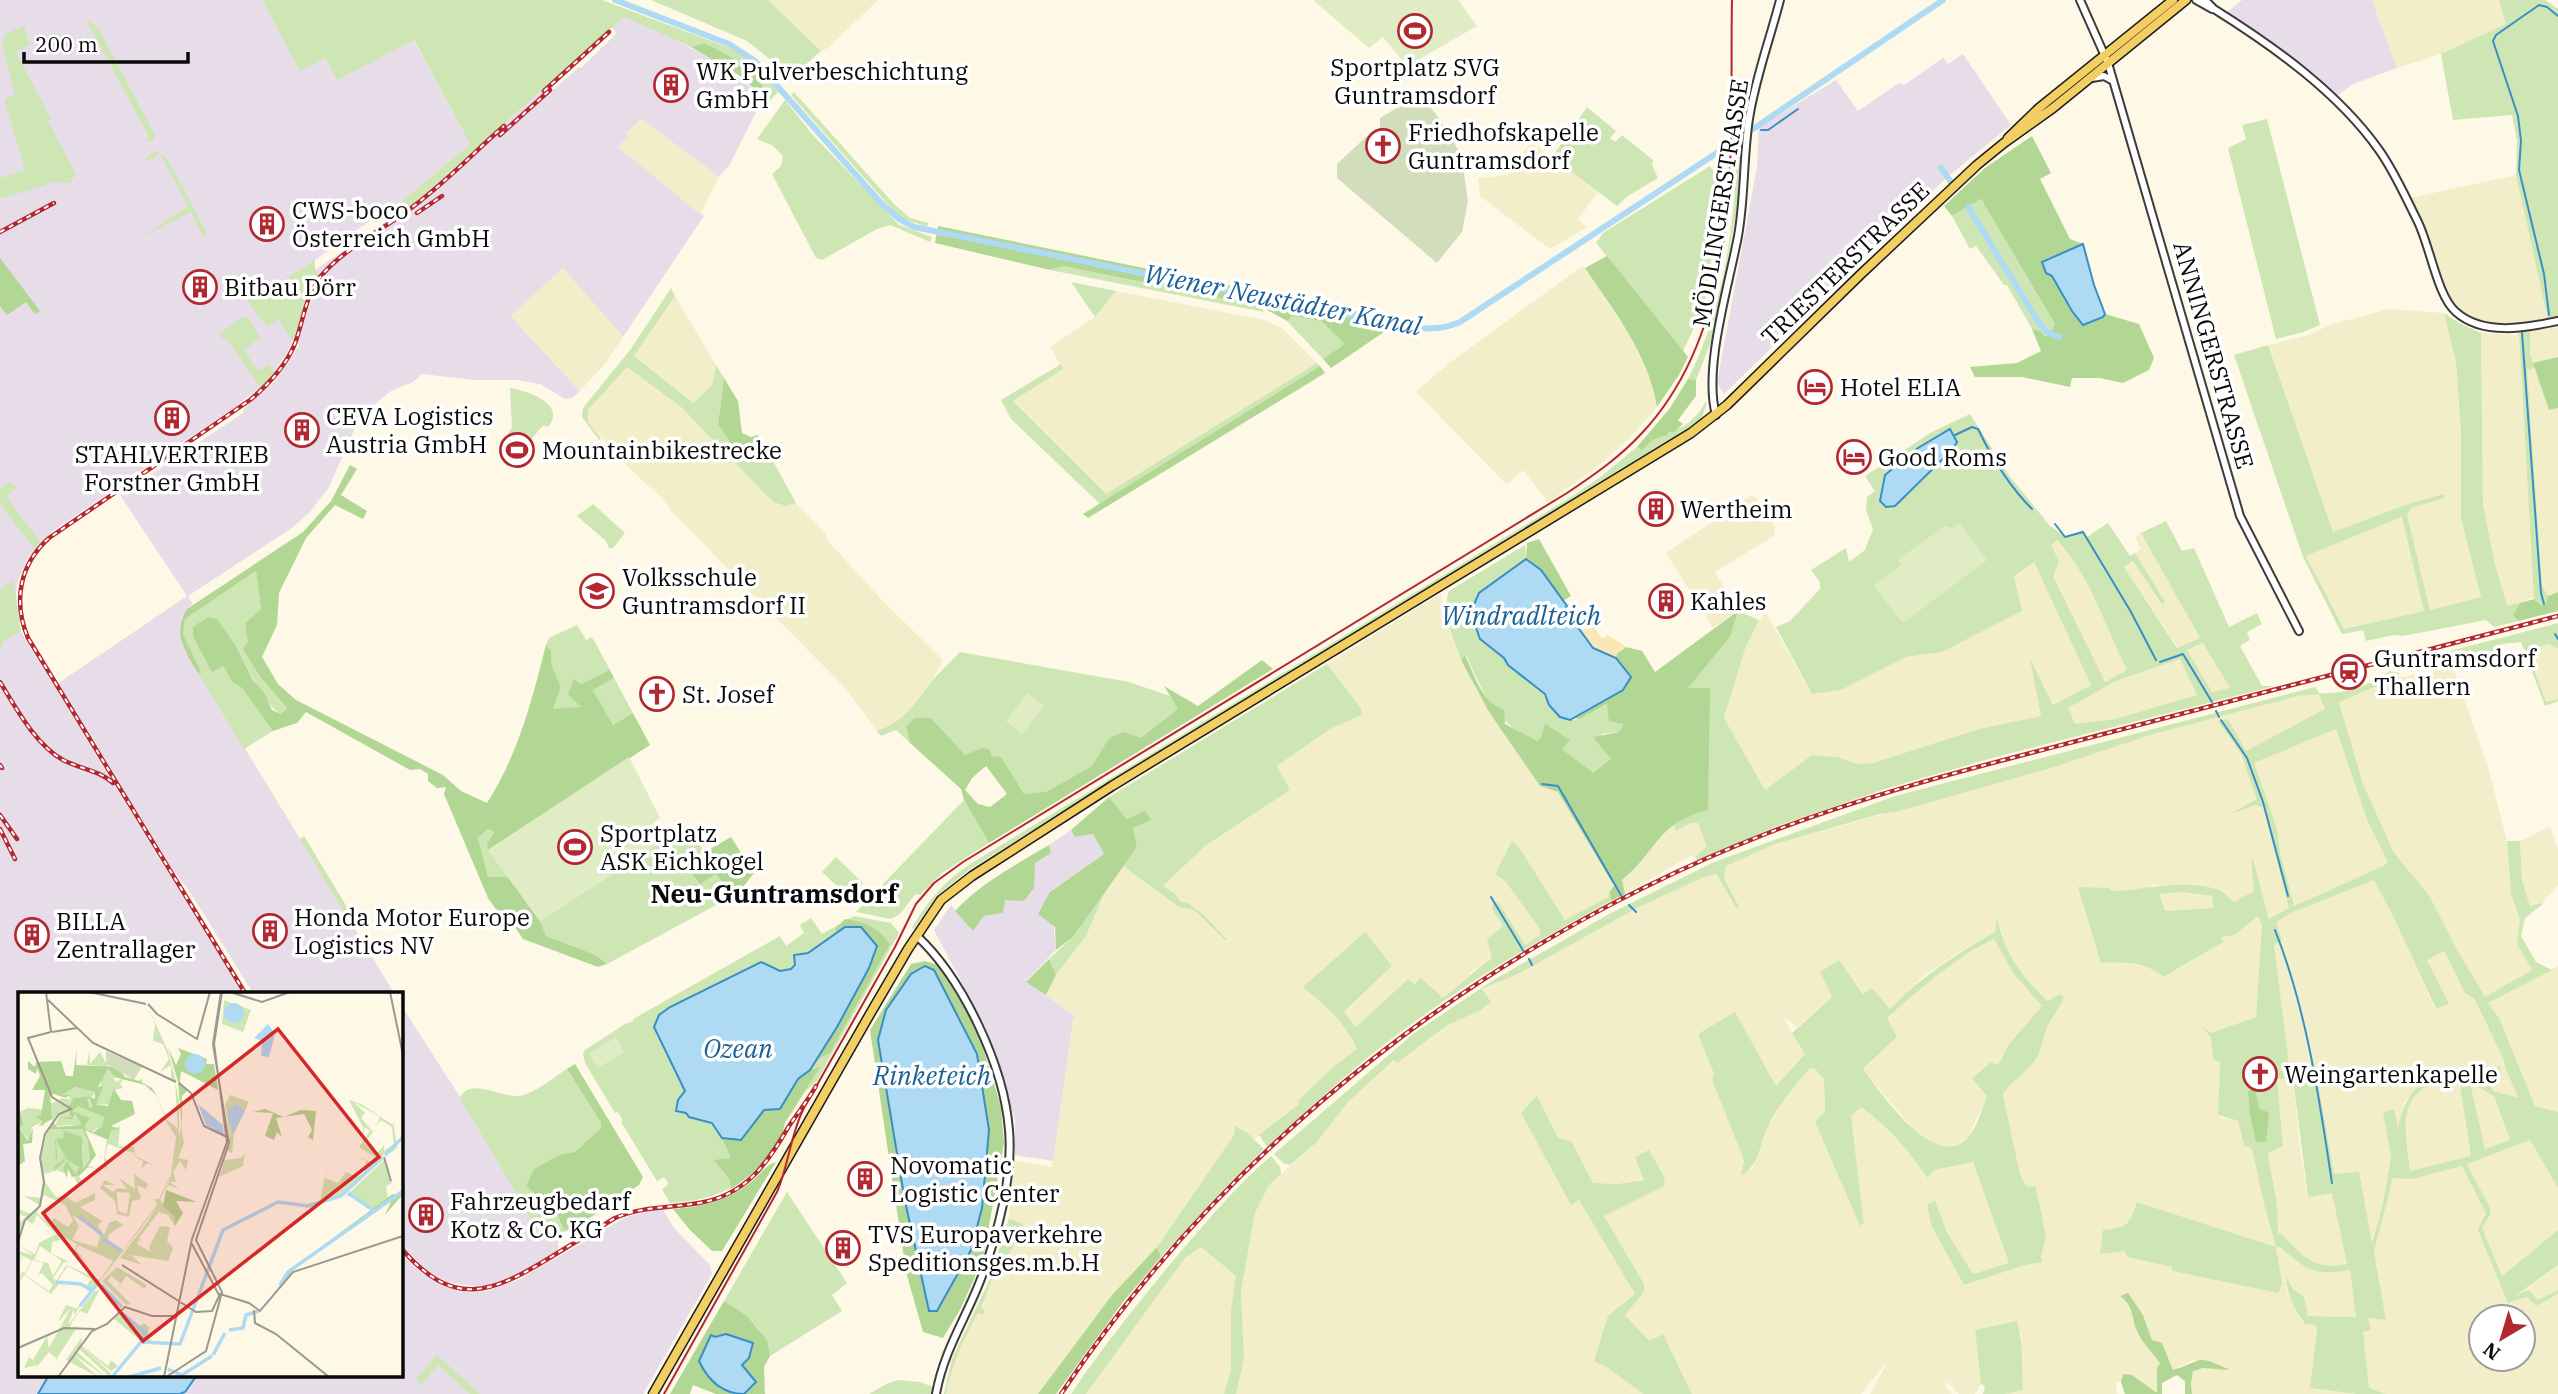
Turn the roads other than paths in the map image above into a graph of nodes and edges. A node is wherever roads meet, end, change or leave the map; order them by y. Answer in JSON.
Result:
{"nodes":[{"id":1,"x":1780,"y":0,"type":"edge"},
{"id":2,"x":2080,"y":0,"type":"edge"},
{"id":3,"x":2173,"y":0,"type":"edge"},
{"id":4,"x":2186,"y":0,"type":"edge"},
{"id":5,"x":2196,"y":0,"type":"edge"},
{"id":6,"x":2205,"y":0,"type":"edge"},
{"id":7,"x":2214,"y":9,"type":"junction"},
{"id":8,"x":2107,"y":59,"type":"junction"},
{"id":9,"x":2091,"y":78,"type":"junction"},
{"id":10,"x":2113,"y":81,"type":"junction"},
{"id":11,"x":2004,"y":143,"type":"junction"},
{"id":12,"x":2558,"y":321,"type":"edge"},
{"id":13,"x":1716,"y":415,"type":"junction"},
{"id":14,"x":2300,"y":631,"type":"dead end"},
{"id":15,"x":916,"y":936,"type":"junction"},
{"id":16,"x":653,"y":1394,"type":"edge"},
{"id":17,"x":936,"y":1394,"type":"edge"}],
"edges":[{"from":1,"to":13,"type":"street","name":"MÖDLINGERSTRASSE"},
{"from":2,"to":8,"type":"street","name":"ANNINGERSTRASSE"},
{"from":3,"to":8,"type":"main road","name":"TRIESTERSTRASSE"},
{"from":4,"to":8,"type":"main road","name":"TRIESTERSTRASSE"},
{"from":5,"to":7,"type":"street"},
{"from":6,"to":7,"type":"street"},
{"from":7,"to":12,"type":"street"},
{"from":8,"to":9,"type":"main road","name":"TRIESTERSTRASSE"},
{"from":8,"to":10,"type":"street","name":"ANNINGERSTRASSE"},
{"from":8,"to":11,"type":"main road","name":"TRIESTERSTRASSE"},
{"from":9,"to":10,"type":"street"},
{"from":9,"to":11,"type":"main road","name":"TRIESTERSTRASSE"},
{"from":10,"to":14,"type":"street","name":"ANNINGERSTRASSE"},
{"from":11,"to":13,"type":"main road","name":"TRIESTERSTRASSE"},
{"from":13,"to":15,"type":"main road","name":"TRIESTERSTRASSE"},
{"from":15,"to":16,"type":"main road","name":"TRIESTERSTRASSE"},
{"from":15,"to":17,"type":"street"}]}
